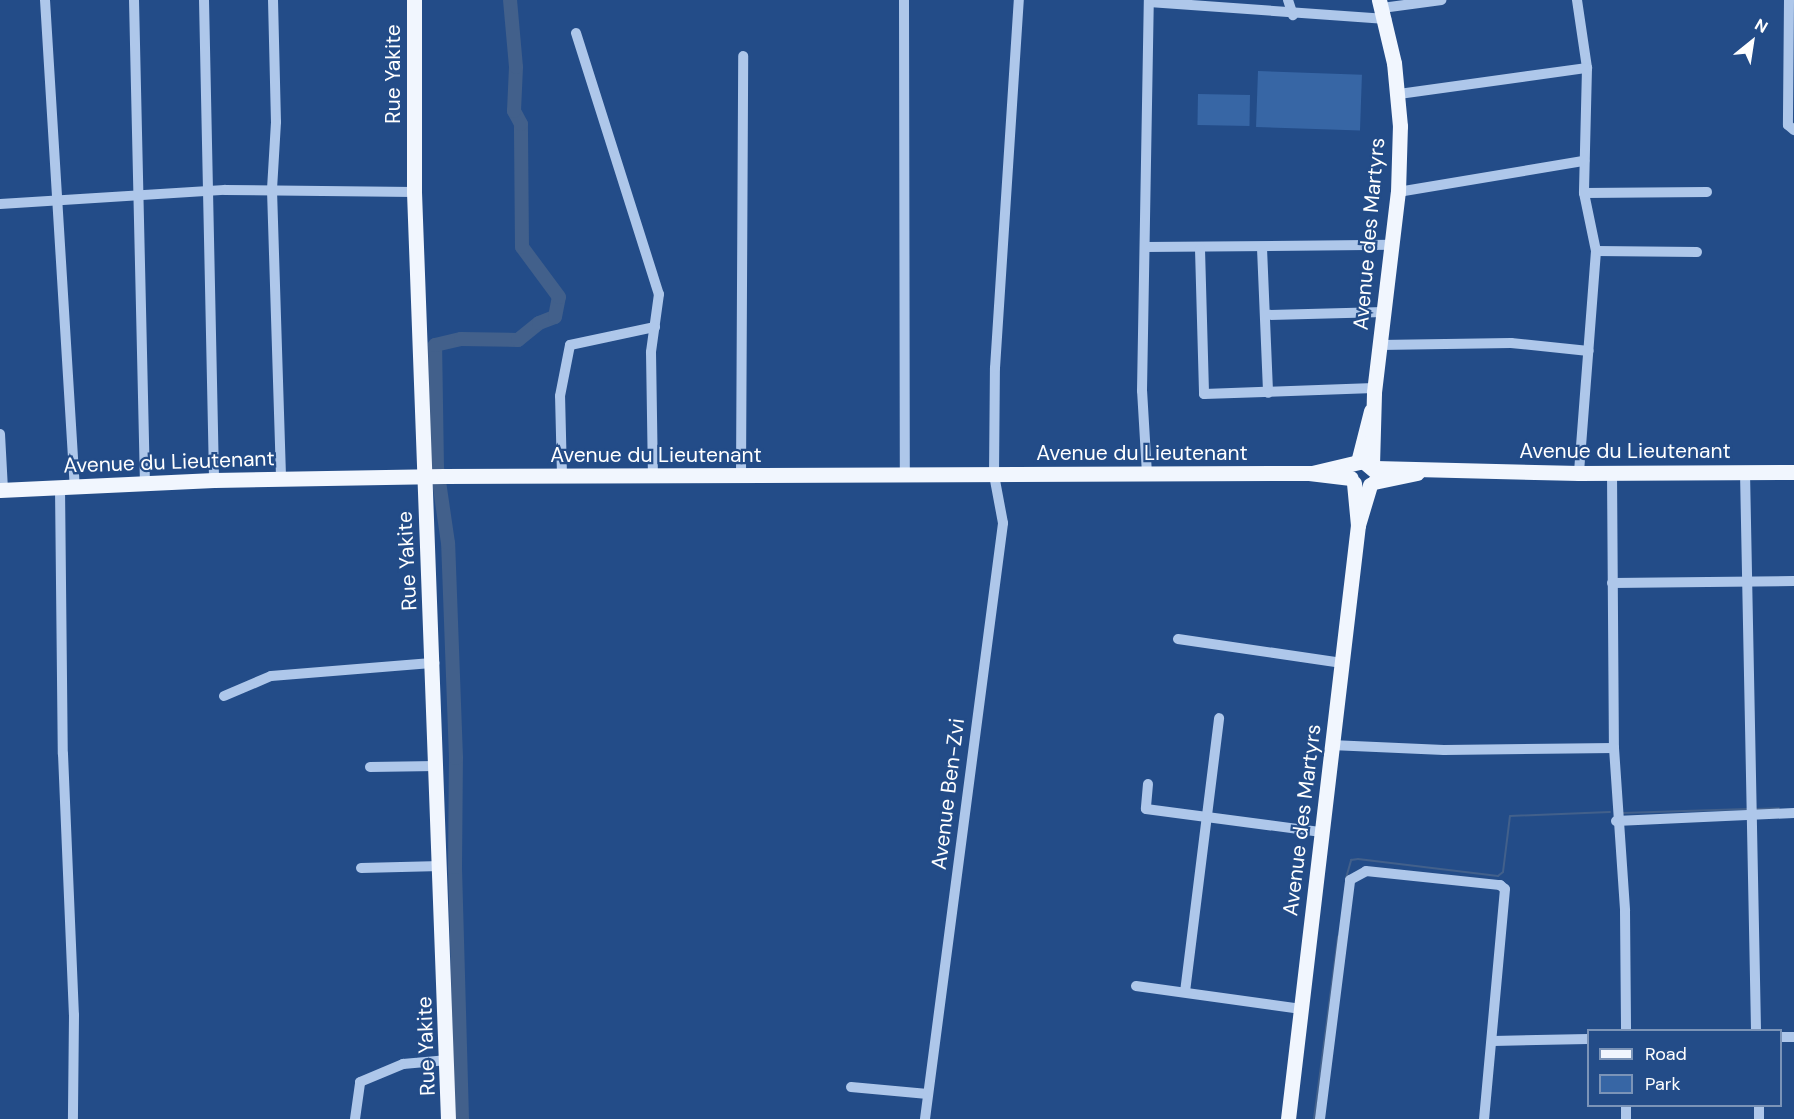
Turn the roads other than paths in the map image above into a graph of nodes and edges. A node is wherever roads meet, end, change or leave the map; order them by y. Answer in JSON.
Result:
{"nodes":[{"id":1,"x":45,"y":0,"type":"edge"},
{"id":2,"x":134,"y":0,"type":"edge"},
{"id":3,"x":204,"y":0,"type":"edge"},
{"id":4,"x":273,"y":0,"type":"edge"},
{"id":5,"x":414,"y":0,"type":"edge"},
{"id":6,"x":904,"y":0,"type":"edge"},
{"id":7,"x":1019,"y":0,"type":"edge"},
{"id":8,"x":1288,"y":0,"type":"edge"},
{"id":9,"x":1441,"y":0,"type":"edge"},
{"id":10,"x":1577,"y":0,"type":"edge"},
{"id":11,"x":1789,"y":0,"type":"edge"},
{"id":12,"x":1149,"y":1,"type":"edge"},
{"id":13,"x":1382,"y":9,"type":"edge"},
{"id":14,"x":1293,"y":15,"type":"junction"},
{"id":15,"x":576,"y":33,"type":"dead end"},
{"id":16,"x":743,"y":57,"type":"dead end"},
{"id":17,"x":1587,"y":68,"type":"junction"},
{"id":18,"x":1399,"y":94,"type":"junction"},
{"id":19,"x":1794,"y":130,"type":"edge"},
{"id":20,"x":1584,"y":161,"type":"junction"},
{"id":21,"x":272,"y":190,"type":"junction"},
{"id":22,"x":207,"y":192,"type":"junction"},
{"id":23,"x":414,"y":192,"type":"junction"},
{"id":24,"x":1398,"y":192,"type":"junction"},
{"id":25,"x":1707,"y":192,"type":"dead end"},
{"id":26,"x":1584,"y":193,"type":"junction"},
{"id":27,"x":139,"y":196,"type":"junction"},
{"id":28,"x":56,"y":201,"type":"junction"},
{"id":29,"x":0,"y":204,"type":"edge"},
{"id":30,"x":1392,"y":245,"type":"junction"},
{"id":31,"x":1145,"y":247,"type":"junction"},
{"id":32,"x":1262,"y":248,"type":"junction"},
{"id":33,"x":1200,"y":249,"type":"junction"},
{"id":34,"x":1596,"y":251,"type":"junction"},
{"id":35,"x":1696,"y":252,"type":"dead end"},
{"id":36,"x":1384,"y":312,"type":"junction"},
{"id":37,"x":1265,"y":315,"type":"junction"},
{"id":38,"x":656,"y":327,"type":"junction"},
{"id":39,"x":1380,"y":345,"type":"junction"},
{"id":40,"x":1589,"y":351,"type":"junction"},
{"id":41,"x":1268,"y":393,"type":"junction"},
{"id":42,"x":1374,"y":395,"type":"junction"},
{"id":43,"x":0,"y":434,"type":"edge"},
{"id":44,"x":1612,"y":472,"type":"junction"},
{"id":45,"x":1745,"y":472,"type":"junction"},
{"id":46,"x":1794,"y":472,"type":"edge"},
{"id":47,"x":1579,"y":473,"type":"junction"},
{"id":48,"x":1147,"y":474,"type":"junction"},
{"id":49,"x":1363,"y":474,"type":"junction"},
{"id":50,"x":994,"y":475,"type":"junction"},
{"id":51,"x":432,"y":476,"type":"junction"},
{"id":52,"x":562,"y":476,"type":"junction"},
{"id":53,"x":905,"y":476,"type":"junction"},
{"id":54,"x":653,"y":477,"type":"junction"},
{"id":55,"x":741,"y":477,"type":"junction"},
{"id":56,"x":214,"y":480,"type":"junction"},
{"id":57,"x":281,"y":480,"type":"junction"},
{"id":58,"x":146,"y":483,"type":"junction"},
{"id":59,"x":68,"y":486,"type":"junction"},
{"id":60,"x":2,"y":490,"type":"edge"},
{"id":61,"x":1794,"y":581,"type":"edge"},
{"id":62,"x":1745,"y":582,"type":"junction"},
{"id":63,"x":1612,"y":583,"type":"junction"},
{"id":64,"x":1178,"y":639,"type":"dead end"},
{"id":65,"x":434,"y":663,"type":"junction"},
{"id":66,"x":1342,"y":663,"type":"junction"},
{"id":67,"x":224,"y":696,"type":"dead end"},
{"id":68,"x":1219,"y":718,"type":"dead end"},
{"id":69,"x":1331,"y":746,"type":"junction"},
{"id":70,"x":1614,"y":748,"type":"junction"},
{"id":71,"x":436,"y":766,"type":"junction"},
{"id":72,"x":370,"y":767,"type":"dead end"},
{"id":73,"x":1148,"y":784,"type":"dead end"},
{"id":74,"x":1794,"y":813,"type":"edge"},
{"id":75,"x":1750,"y":814,"type":"junction"},
{"id":76,"x":1204,"y":817,"type":"junction"},
{"id":77,"x":1617,"y":821,"type":"junction"},
{"id":78,"x":1321,"y":832,"type":"junction"},
{"id":79,"x":441,"y":866,"type":"junction"},
{"id":80,"x":361,"y":868,"type":"dead end"},
{"id":81,"x":1136,"y":986,"type":"dead end"},
{"id":82,"x":1185,"y":992,"type":"junction"},
{"id":83,"x":1301,"y":1009,"type":"junction"},
{"id":84,"x":1626,"y":1029,"type":"edge"},
{"id":85,"x":1756,"y":1029,"type":"edge"},
{"id":86,"x":1587,"y":1039,"type":"edge"},
{"id":87,"x":1493,"y":1041,"type":"junction"},
{"id":88,"x":448,"y":1060,"type":"junction"},
{"id":89,"x":851,"y":1087,"type":"dead end"},
{"id":90,"x":928,"y":1094,"type":"junction"},
{"id":91,"x":73,"y":1119,"type":"edge"},
{"id":92,"x":355,"y":1119,"type":"edge"},
{"id":93,"x":448,"y":1119,"type":"edge"},
{"id":94,"x":925,"y":1119,"type":"edge"},
{"id":95,"x":1288,"y":1119,"type":"edge"},
{"id":96,"x":1320,"y":1119,"type":"edge"},
{"id":97,"x":1484,"y":1119,"type":"edge"}],
"edges":[{"from":1,"to":28,"type":"street"},
{"from":2,"to":27,"type":"street"},
{"from":3,"to":22,"type":"street"},
{"from":4,"to":21,"type":"street"},
{"from":5,"to":23,"type":"main road","name":"Rue Yakite"},
{"from":6,"to":53,"type":"street"},
{"from":7,"to":50,"type":"street","name":"Avenue Ben-Zvi"},
{"from":8,"to":14,"type":"street"},
{"from":9,"to":13,"type":"street"},
{"from":10,"to":17,"type":"street"},
{"from":11,"to":19,"type":"street"},
{"from":12,"to":14,"type":"street"},
{"from":12,"to":31,"type":"street"},
{"from":13,"to":14,"type":"street"},
{"from":13,"to":18,"type":"main road","name":"Avenue des Martyrs"},
{"from":15,"to":38,"type":"street"},
{"from":16,"to":55,"type":"street"},
{"from":17,"to":18,"type":"street"},
{"from":17,"to":20,"type":"street"},
{"from":18,"to":24,"type":"main road","name":"Avenue des Martyrs"},
{"from":20,"to":24,"type":"street"},
{"from":20,"to":26,"type":"street"},
{"from":21,"to":22,"type":"street"},
{"from":21,"to":23,"type":"street"},
{"from":21,"to":57,"type":"street"},
{"from":22,"to":27,"type":"street"},
{"from":22,"to":56,"type":"street"},
{"from":23,"to":51,"type":"main road","name":"Rue Yakite"},
{"from":24,"to":30,"type":"main road","name":"Avenue des Martyrs"},
{"from":25,"to":26,"type":"street"},
{"from":26,"to":34,"type":"street"},
{"from":27,"to":28,"type":"street"},
{"from":27,"to":58,"type":"street"},
{"from":28,"to":29,"type":"street"},
{"from":28,"to":59,"type":"street"},
{"from":30,"to":32,"type":"street"},
{"from":30,"to":36,"type":"main road","name":"Avenue des Martyrs"},
{"from":31,"to":33,"type":"street"},
{"from":31,"to":48,"type":"street"},
{"from":32,"to":33,"type":"street"},
{"from":32,"to":37,"type":"street"},
{"from":33,"to":41,"type":"street"},
{"from":34,"to":35,"type":"street"},
{"from":34,"to":40,"type":"street"},
{"from":36,"to":37,"type":"street"},
{"from":36,"to":39,"type":"main road","name":"Avenue des Martyrs"},
{"from":37,"to":41,"type":"street"},
{"from":38,"to":52,"type":"street"},
{"from":38,"to":54,"type":"street"},
{"from":39,"to":40,"type":"street"},
{"from":39,"to":42,"type":"main road","name":"Avenue des Martyrs"},
{"from":40,"to":47,"type":"street"},
{"from":41,"to":42,"type":"street"},
{"from":42,"to":49,"type":"main road","name":"Avenue des Martyrs"},
{"from":43,"to":60,"type":"street"},
{"from":44,"to":45,"type":"main road","name":"Avenue du Lieutenant"},
{"from":44,"to":47,"type":"main road","name":"Avenue du Lieutenant"},
{"from":44,"to":63,"type":"street"},
{"from":45,"to":46,"type":"main road","name":"Avenue du Lieutenant"},
{"from":45,"to":62,"type":"street"},
{"from":47,"to":49,"type":"main road","name":"Avenue du Lieutenant"},
{"from":48,"to":49,"type":"main road","name":"Avenue du Lieutenant"},
{"from":48,"to":50,"type":"main road","name":"Avenue du Lieutenant"},
{"from":49,"to":66,"type":"main road","name":"Avenue des Martyrs"},
{"from":50,"to":53,"type":"main road","name":"Avenue du Lieutenant"},
{"from":50,"to":90,"type":"street","name":"Avenue Ben-Zvi"},
{"from":51,"to":52,"type":"main road","name":"Avenue du Lieutenant"},
{"from":51,"to":57,"type":"main road","name":"Avenue du Lieutenant"},
{"from":51,"to":65,"type":"main road","name":"Rue Yakite"},
{"from":52,"to":54,"type":"main road","name":"Avenue du Lieutenant"},
{"from":53,"to":55,"type":"main road","name":"Avenue du Lieutenant"},
{"from":54,"to":55,"type":"main road","name":"Avenue du Lieutenant"},
{"from":56,"to":57,"type":"main road","name":"Avenue du Lieutenant"},
{"from":56,"to":58,"type":"main road","name":"Avenue du Lieutenant"},
{"from":58,"to":59,"type":"main road","name":"Avenue du Lieutenant"},
{"from":59,"to":60,"type":"main road","name":"Avenue du Lieutenant"},
{"from":59,"to":91,"type":"street"},
{"from":61,"to":62,"type":"street"},
{"from":62,"to":63,"type":"street"},
{"from":62,"to":75,"type":"street"},
{"from":63,"to":70,"type":"street"},
{"from":64,"to":66,"type":"street"},
{"from":65,"to":67,"type":"street"},
{"from":65,"to":71,"type":"main road","name":"Rue Yakite"},
{"from":66,"to":69,"type":"main road","name":"Avenue des Martyrs"},
{"from":68,"to":76,"type":"street"},
{"from":69,"to":70,"type":"street"},
{"from":69,"to":78,"type":"main road","name":"Avenue des Martyrs"},
{"from":70,"to":77,"type":"street"},
{"from":71,"to":72,"type":"street"},
{"from":71,"to":79,"type":"main road","name":"Rue Yakite"},
{"from":73,"to":76,"type":"street"},
{"from":74,"to":75,"type":"street"},
{"from":75,"to":77,"type":"street"},
{"from":75,"to":85,"type":"street"},
{"from":76,"to":78,"type":"street"},
{"from":76,"to":82,"type":"street"},
{"from":77,"to":84,"type":"street"},
{"from":78,"to":83,"type":"main road","name":"Avenue des Martyrs"},
{"from":79,"to":80,"type":"street"},
{"from":79,"to":88,"type":"main road","name":"Rue Yakite"},
{"from":81,"to":82,"type":"street"},
{"from":82,"to":83,"type":"street"},
{"from":83,"to":95,"type":"main road","name":"Avenue des Martyrs"},
{"from":86,"to":87,"type":"street"},
{"from":87,"to":96,"type":"street"},
{"from":87,"to":97,"type":"street"},
{"from":88,"to":92,"type":"street"},
{"from":88,"to":93,"type":"main road","name":"Rue Yakite"},
{"from":89,"to":90,"type":"street"},
{"from":90,"to":94,"type":"street","name":"Avenue Ben-Zvi"}]}
